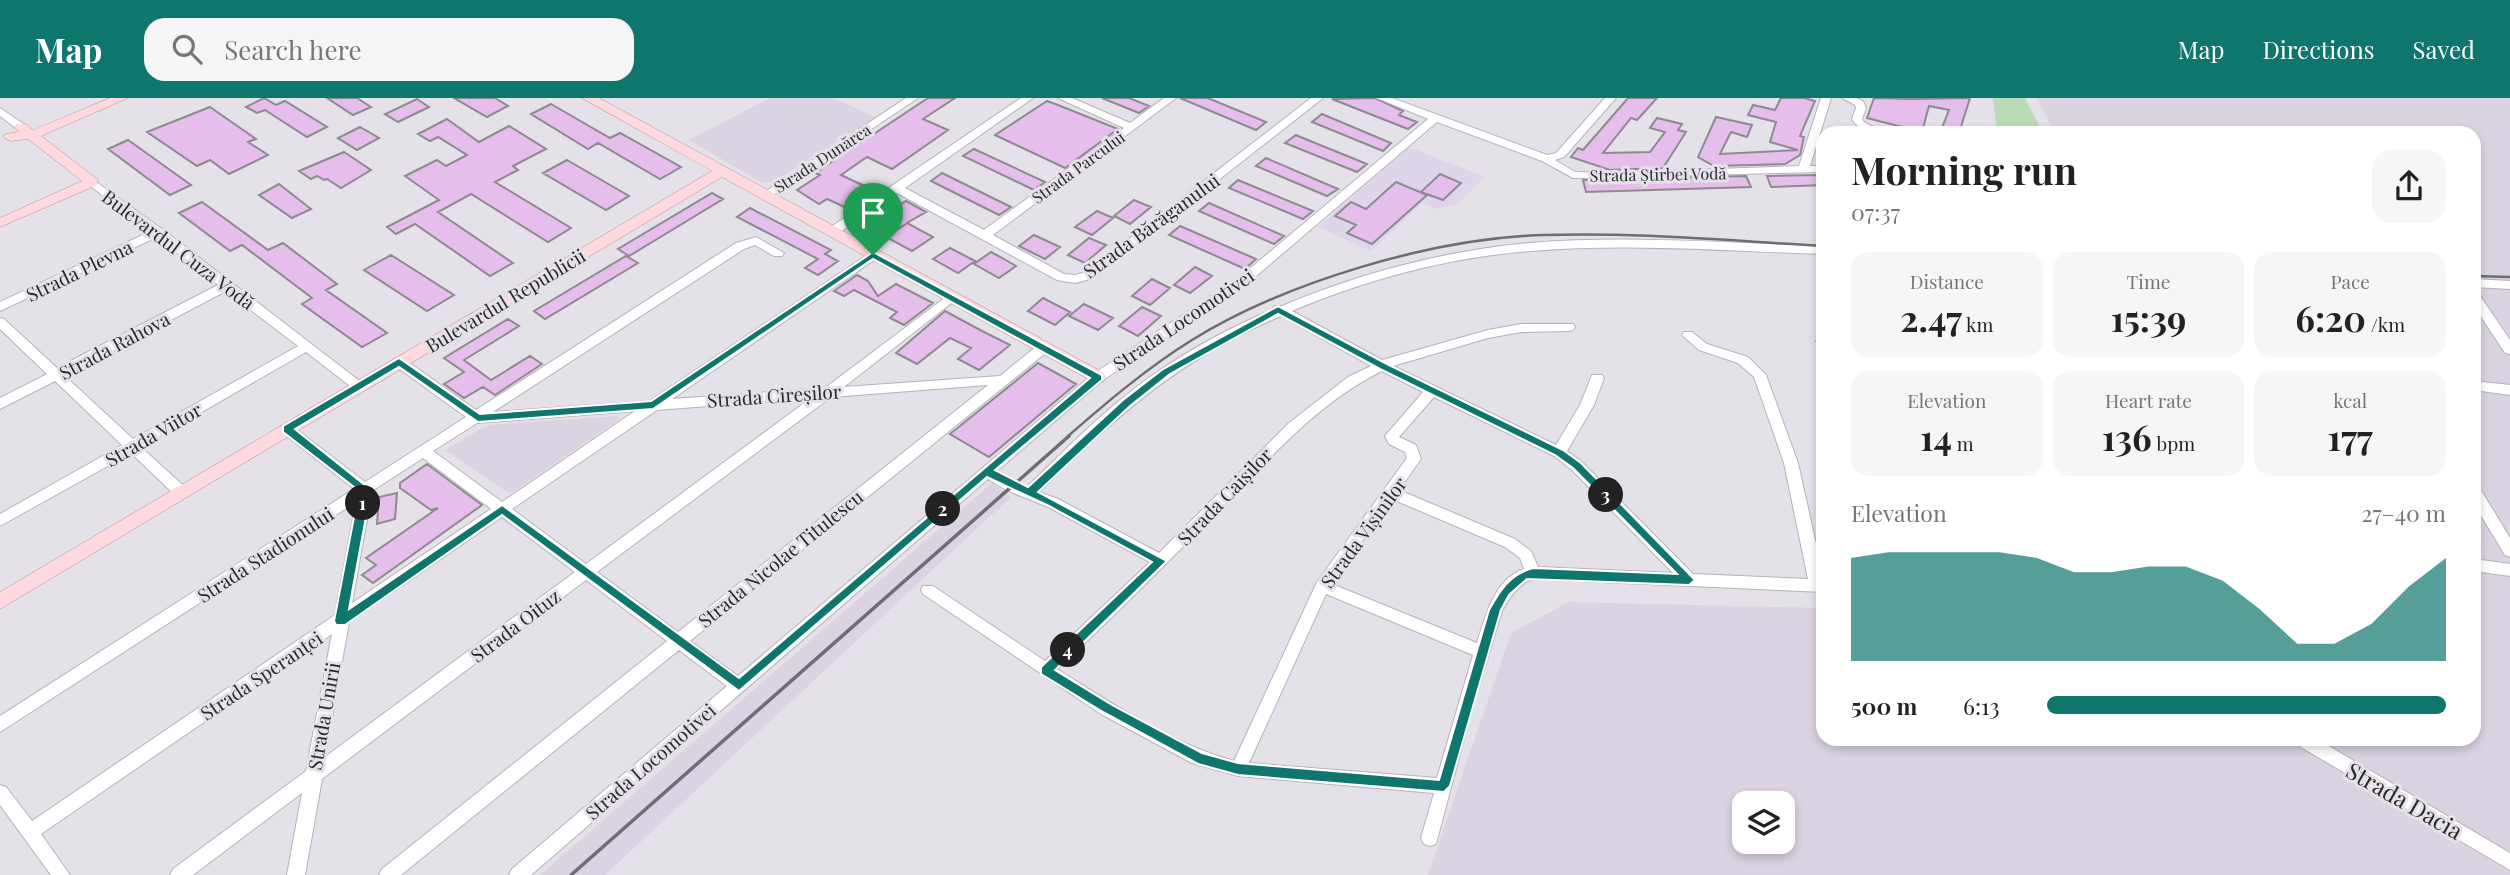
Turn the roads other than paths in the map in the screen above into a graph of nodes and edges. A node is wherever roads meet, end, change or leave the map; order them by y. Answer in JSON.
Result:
{"nodes":[{"id":1,"x":94,"y":98,"type":"edge"},
{"id":2,"x":121,"y":98,"type":"edge"},
{"id":3,"x":589,"y":98,"type":"edge"},
{"id":4,"x":913,"y":98,"type":"edge"},
{"id":5,"x":1028,"y":98,"type":"edge"},
{"id":6,"x":1063,"y":98,"type":"edge"},
{"id":7,"x":1171,"y":98,"type":"edge"},
{"id":8,"x":1382,"y":98,"type":"edge"},
{"id":9,"x":1611,"y":98,"type":"edge"},
{"id":10,"x":1826,"y":98,"type":"edge"},
{"id":11,"x":1847,"y":98,"type":"edge"},
{"id":12,"x":1315,"y":99,"type":"edge"},
{"id":13,"x":0,"y":111,"type":"edge"},
{"id":14,"x":1434,"y":119,"type":"junction"},
{"id":15,"x":1817,"y":126,"type":"edge"},
{"id":16,"x":1864,"y":126,"type":"edge"},
{"id":17,"x":1131,"y":127,"type":"junction"},
{"id":18,"x":1816,"y":129,"type":"edge"},
{"id":19,"x":26,"y":131,"type":"junction"},
{"id":20,"x":5,"y":140,"type":"edge"},
{"id":21,"x":1546,"y":159,"type":"junction"},
{"id":22,"x":1816,"y":169,"type":"edge"},
{"id":23,"x":1803,"y":170,"type":"junction"},
{"id":24,"x":722,"y":171,"type":"junction"},
{"id":25,"x":92,"y":182,"type":"junction"},
{"id":26,"x":897,"y":188,"type":"junction"},
{"id":27,"x":766,"y":195,"type":"junction"},
{"id":28,"x":0,"y":223,"type":"edge"},
{"id":29,"x":158,"y":232,"type":"junction"},
{"id":30,"x":832,"y":232,"type":"junction"},
{"id":31,"x":985,"y":235,"type":"junction"},
{"id":32,"x":1816,"y":250,"type":"edge"},
{"id":33,"x":778,"y":253,"type":"dead end"},
{"id":34,"x":873,"y":255,"type":"junction"},
{"id":35,"x":2481,"y":283,"type":"edge"},
{"id":36,"x":227,"y":285,"type":"junction"},
{"id":37,"x":2510,"y":285,"type":"edge"},
{"id":38,"x":950,"y":298,"type":"junction"},
{"id":39,"x":2481,"y":306,"type":"edge"},
{"id":40,"x":0,"y":307,"type":"edge"},
{"id":41,"x":1278,"y":309,"type":"junction"},
{"id":42,"x":0,"y":322,"type":"edge"},
{"id":43,"x":1569,"y":327,"type":"dead end"},
{"id":44,"x":1688,"y":335,"type":"dead end"},
{"id":45,"x":307,"y":346,"type":"junction"},
{"id":46,"x":1042,"y":348,"type":"junction"},
{"id":47,"x":2510,"y":350,"type":"edge"},
{"id":48,"x":399,"y":362,"type":"junction"},
{"id":49,"x":1384,"y":367,"type":"junction"},
{"id":50,"x":56,"y":375,"type":"junction"},
{"id":51,"x":1098,"y":377,"type":"junction"},
{"id":52,"x":1597,"y":378,"type":"dead end"},
{"id":53,"x":1000,"y":380,"type":"junction"},
{"id":54,"x":359,"y":386,"type":"junction"},
{"id":55,"x":2481,"y":386,"type":"edge"},
{"id":56,"x":1433,"y":390,"type":"junction"},
{"id":57,"x":2510,"y":390,"type":"edge"},
{"id":58,"x":830,"y":391,"type":"junction"},
{"id":59,"x":0,"y":404,"type":"edge"},
{"id":60,"x":653,"y":405,"type":"junction"},
{"id":61,"x":478,"y":418,"type":"junction"},
{"id":62,"x":287,"y":429,"type":"junction"},
{"id":63,"x":132,"y":446,"type":"junction"},
{"id":64,"x":425,"y":452,"type":"junction"},
{"id":65,"x":1559,"y":452,"type":"junction"},
{"id":66,"x":986,"y":471,"type":"junction"},
{"id":67,"x":365,"y":490,"type":"junction"},
{"id":68,"x":182,"y":493,"type":"junction"},
{"id":69,"x":1029,"y":493,"type":"junction"},
{"id":70,"x":1391,"y":493,"type":"junction"},
{"id":71,"x":2481,"y":503,"type":"edge"},
{"id":72,"x":502,"y":509,"type":"junction"},
{"id":73,"x":0,"y":521,"type":"edge"},
{"id":74,"x":2510,"y":551,"type":"edge"},
{"id":75,"x":1161,"y":561,"type":"junction"},
{"id":76,"x":2481,"y":566,"type":"edge"},
{"id":77,"x":1816,"y":569,"type":"edge"},
{"id":78,"x":2510,"y":570,"type":"edge"},
{"id":79,"x":585,"y":573,"type":"junction"},
{"id":80,"x":1533,"y":573,"type":"junction"},
{"id":81,"x":1689,"y":580,"type":"junction"},
{"id":82,"x":1322,"y":586,"type":"junction"},
{"id":83,"x":1816,"y":586,"type":"edge"},
{"id":84,"x":928,"y":590,"type":"dead end"},
{"id":85,"x":0,"y":601,"type":"edge"},
{"id":86,"x":341,"y":621,"type":"junction"},
{"id":87,"x":677,"y":641,"type":"junction"},
{"id":88,"x":1483,"y":652,"type":"junction"},
{"id":89,"x":1046,"y":670,"type":"junction"},
{"id":90,"x":739,"y":685,"type":"junction"},
{"id":91,"x":0,"y":725,"type":"edge"},
{"id":92,"x":2314,"y":746,"type":"edge"},
{"id":93,"x":1238,"y":769,"type":"junction"},
{"id":94,"x":312,"y":776,"type":"junction"},
{"id":95,"x":1444,"y":786,"type":"junction"},
{"id":96,"x":0,"y":792,"type":"edge"},
{"id":97,"x":30,"y":832,"type":"junction"},
{"id":98,"x":1430,"y":838,"type":"dead end"},
{"id":99,"x":2510,"y":862,"type":"edge"},
{"id":100,"x":61,"y":875,"type":"edge"},
{"id":101,"x":179,"y":875,"type":"edge"},
{"id":102,"x":296,"y":875,"type":"edge"},
{"id":103,"x":388,"y":875,"type":"edge"},
{"id":104,"x":518,"y":875,"type":"edge"}],
"edges":[{"from":1,"to":19,"type":"main road"},
{"from":2,"to":19,"type":"main road"},
{"from":3,"to":24,"type":"main road"},
{"from":4,"to":27,"type":"street","name":"Strada Dunărea"},
{"from":5,"to":26,"type":"street"},
{"from":6,"to":17,"type":"street"},
{"from":7,"to":17,"type":"street","name":"Strada Parcului"},
{"from":8,"to":14,"type":"street","name":"Strada Știrbei Vodă"},
{"from":9,"to":21,"type":"street"},
{"from":10,"to":15,"type":"street"},
{"from":11,"to":16,"type":"street"},
{"from":12,"to":31,"type":"street","name":"Strada Bărăganului"},
{"from":13,"to":19,"type":"street","name":"Bulevardul Cuza Vodă"},
{"from":14,"to":21,"type":"street","name":"Strada Știrbei Vodă"},
{"from":14,"to":51,"type":"street","name":"Strada Locomotivei"},
{"from":17,"to":31,"type":"street","name":"Strada Parcului"},
{"from":18,"to":23,"type":"street"},
{"from":19,"to":20,"type":"main road"},
{"from":19,"to":25,"type":"main road","name":"Bulevardul Cuza Vodă"},
{"from":21,"to":23,"type":"street","name":"Strada Știrbei Vodă"},
{"from":22,"to":23,"type":"street","name":"Strada Știrbei Vodă"},
{"from":24,"to":27,"type":"main road"},
{"from":24,"to":48,"type":"main road","name":"Bulevardul Republicii"},
{"from":25,"to":28,"type":"main road"},
{"from":25,"to":29,"type":"street","name":"Bulevardul Cuza Vodă"},
{"from":26,"to":30,"type":"street"},
{"from":26,"to":31,"type":"street","name":"Strada Bărăganului"},
{"from":27,"to":30,"type":"main road"},
{"from":29,"to":36,"type":"street","name":"Bulevardul Cuza Vodă"},
{"from":29,"to":40,"type":"street","name":"Strada Plevna"},
{"from":30,"to":34,"type":"main road"},
{"from":32,"to":41,"type":"street","name":"Strada Locomotivei"},
{"from":33,"to":61,"type":"street","name":"Strada Stadionului"},
{"from":34,"to":38,"type":"main road"},
{"from":34,"to":60,"type":"street","name":"Strada Speranței"},
{"from":35,"to":37,"type":"street"},
{"from":36,"to":45,"type":"street","name":"Bulevardul Cuza Vodă"},
{"from":36,"to":50,"type":"street","name":"Strada Rahova"},
{"from":38,"to":46,"type":"main road"},
{"from":38,"to":58,"type":"street","name":"Strada Oituz"},
{"from":39,"to":47,"type":"street"},
{"from":41,"to":49,"type":"street"},
{"from":41,"to":69,"type":"street","name":"Strada Locomotivei"},
{"from":42,"to":50,"type":"street"},
{"from":43,"to":49,"type":"street","name":"Strada Caișilor"},
{"from":44,"to":77,"type":"street"},
{"from":45,"to":54,"type":"street","name":"Bulevardul Cuza Vodă"},
{"from":45,"to":63,"type":"street","name":"Strada Viitor"},
{"from":46,"to":51,"type":"main road"},
{"from":46,"to":53,"type":"street","name":"Strada Nicolae Titulescu"},
{"from":48,"to":54,"type":"main road","name":"Bulevardul Republicii"},
{"from":48,"to":61,"type":"street"},
{"from":49,"to":56,"type":"street"},
{"from":49,"to":75,"type":"street","name":"Strada Caișilor"},
{"from":50,"to":59,"type":"street","name":"Strada Rahova"},
{"from":50,"to":63,"type":"street"},
{"from":51,"to":66,"type":"street","name":"Strada Locomotivei"},
{"from":52,"to":65,"type":"street"},
{"from":53,"to":58,"type":"street","name":"Strada Cireșilor"},
{"from":53,"to":87,"type":"street","name":"Strada Nicolae Titulescu"},
{"from":54,"to":62,"type":"main road","name":"Bulevardul Republicii"},
{"from":55,"to":57,"type":"street"},
{"from":56,"to":65,"type":"street"},
{"from":56,"to":70,"type":"street","name":"Strada Vișinilor"},
{"from":58,"to":60,"type":"street","name":"Strada Cireșilor"},
{"from":58,"to":79,"type":"street","name":"Strada Oituz"},
{"from":60,"to":61,"type":"street","name":"Strada Cireșilor"},
{"from":60,"to":72,"type":"street","name":"Strada Speranței"},
{"from":61,"to":64,"type":"street","name":"Strada Stadionului"},
{"from":62,"to":67,"type":"street"},
{"from":62,"to":68,"type":"main road","name":"Bulevardul Republicii"},
{"from":63,"to":68,"type":"street"},
{"from":63,"to":73,"type":"street","name":"Strada Viitor"},
{"from":64,"to":67,"type":"street","name":"Strada Stadionului"},
{"from":64,"to":72,"type":"street"},
{"from":65,"to":81,"type":"street"},
{"from":66,"to":69,"type":"street"},
{"from":66,"to":90,"type":"street","name":"Strada Locomotivei"},
{"from":67,"to":86,"type":"street","name":"Strada Unirii"},
{"from":67,"to":91,"type":"street","name":"Strada Stadionului"},
{"from":68,"to":85,"type":"main road","name":"Bulevardul Republicii"},
{"from":69,"to":75,"type":"street"},
{"from":70,"to":80,"type":"street"},
{"from":70,"to":82,"type":"street","name":"Strada Vișinilor"},
{"from":71,"to":74,"type":"street"},
{"from":72,"to":79,"type":"street"},
{"from":72,"to":86,"type":"street","name":"Strada Speranței"},
{"from":75,"to":89,"type":"street","name":"Strada Caișilor"},
{"from":76,"to":78,"type":"street"},
{"from":79,"to":87,"type":"street"},
{"from":79,"to":94,"type":"street","name":"Strada Oituz"},
{"from":80,"to":81,"type":"street"},
{"from":80,"to":88,"type":"street"},
{"from":81,"to":83,"type":"street"},
{"from":82,"to":88,"type":"street"},
{"from":82,"to":93,"type":"street","name":"Strada Vișinilor"},
{"from":84,"to":89,"type":"street"},
{"from":86,"to":94,"type":"street","name":"Strada Unirii"},
{"from":86,"to":97,"type":"street","name":"Strada Speranței"},
{"from":87,"to":90,"type":"street"},
{"from":87,"to":103,"type":"street","name":"Strada Nicolae Titulescu"},
{"from":88,"to":95,"type":"street"},
{"from":89,"to":93,"type":"street"},
{"from":90,"to":104,"type":"street","name":"Strada Locomotivei"},
{"from":92,"to":99,"type":"street","name":"Strada Dacia"},
{"from":93,"to":95,"type":"street"},
{"from":94,"to":101,"type":"street","name":"Strada Oituz"},
{"from":94,"to":102,"type":"street","name":"Strada Unirii"},
{"from":95,"to":98,"type":"street"},
{"from":96,"to":97,"type":"street"},
{"from":97,"to":100,"type":"street"}]}
